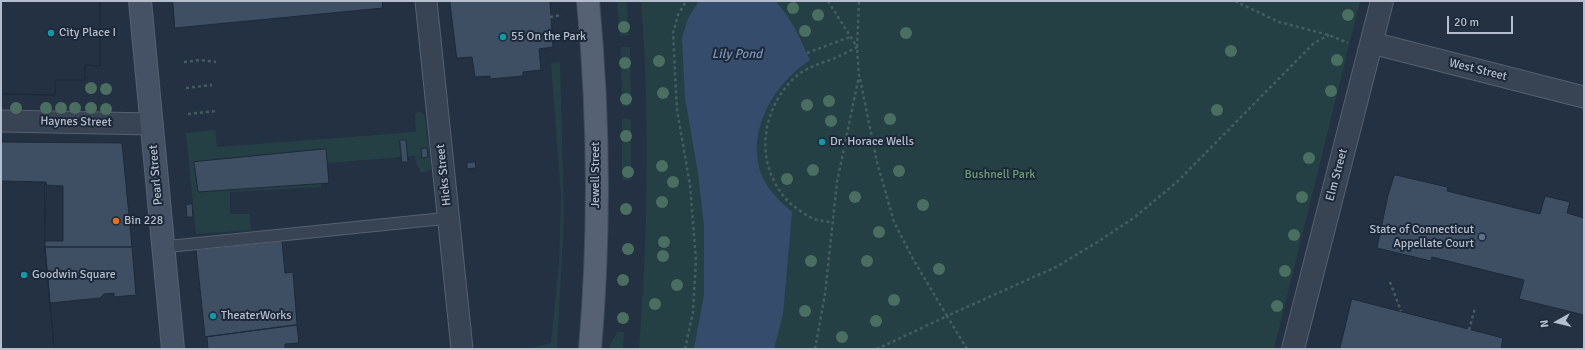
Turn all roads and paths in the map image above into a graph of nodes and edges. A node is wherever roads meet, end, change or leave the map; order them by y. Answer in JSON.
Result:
{"nodes":[{"id":1,"x":140,"y":1,"type":"edge"},
{"id":2,"x":426,"y":1,"type":"edge"},
{"id":3,"x":588,"y":1,"type":"edge"},
{"id":4,"x":686,"y":1,"type":"edge"},
{"id":5,"x":828,"y":1,"type":"edge"},
{"id":6,"x":859,"y":1,"type":"edge"},
{"id":7,"x":1235,"y":1,"type":"edge"},
{"id":8,"x":1382,"y":1,"type":"edge"},
{"id":9,"x":562,"y":15,"type":"dead end"},
{"id":10,"x":550,"y":17,"type":"dead end"},
{"id":11,"x":1329,"y":34,"type":"junction"},
{"id":12,"x":850,"y":37,"type":"junction"},
{"id":13,"x":1372,"y":43,"type":"junction"},
{"id":14,"x":1349,"y":44,"type":"dead end"},
{"id":15,"x":857,"y":47,"type":"junction"},
{"id":16,"x":807,"y":53,"type":"dead end"},
{"id":17,"x":184,"y":62,"type":"dead end"},
{"id":18,"x":216,"y":62,"type":"dead end"},
{"id":19,"x":859,"y":76,"type":"junction"},
{"id":20,"x":212,"y":85,"type":"dead end"},
{"id":21,"x":186,"y":88,"type":"dead end"},
{"id":22,"x":1584,"y":97,"type":"edge"},
{"id":23,"x":216,"y":111,"type":"dead end"},
{"id":24,"x":188,"y":114,"type":"dead end"},
{"id":25,"x":1,"y":120,"type":"edge"},
{"id":26,"x":152,"y":124,"type":"junction"},
{"id":27,"x":449,"y":218,"type":"junction"},
{"id":28,"x":832,"y":223,"type":"junction"},
{"id":29,"x":163,"y":246,"type":"junction"},
{"id":30,"x":1390,"y":282,"type":"dead end"},
{"id":31,"x":1475,"y":308,"type":"dead end"},
{"id":32,"x":1401,"y":311,"type":"dead end"},
{"id":33,"x":947,"y":316,"type":"junction"},
{"id":34,"x":1469,"y":330,"type":"dead end"},
{"id":35,"x":173,"y":349,"type":"edge"},
{"id":36,"x":462,"y":349,"type":"edge"},
{"id":37,"x":590,"y":349,"type":"edge"},
{"id":38,"x":685,"y":349,"type":"edge"},
{"id":39,"x":815,"y":349,"type":"edge"},
{"id":40,"x":877,"y":349,"type":"edge"},
{"id":41,"x":967,"y":349,"type":"edge"},
{"id":42,"x":1293,"y":349,"type":"edge"}],
"edges":[{"from":1,"to":26,"type":"main road","name":"Pearl Street"},
{"from":2,"to":27,"type":"street","name":"Hicks Street"},
{"from":3,"to":37,"type":"main road","name":"Jewell Street"},
{"from":4,"to":38,"type":"path"},
{"from":5,"to":12,"type":"path"},
{"from":6,"to":15,"type":"path"},
{"from":7,"to":11,"type":"path"},
{"from":8,"to":13,"type":"street","name":"Elm Street"},
{"from":9,"to":10,"type":"path"},
{"from":11,"to":14,"type":"path"},
{"from":11,"to":33,"type":"path"},
{"from":12,"to":15,"type":"path"},
{"from":12,"to":16,"type":"path"},
{"from":13,"to":22,"type":"street","name":"West Street"},
{"from":13,"to":42,"type":"street","name":"Elm Street"},
{"from":15,"to":19,"type":"path"},
{"from":15,"to":28,"type":"path"},
{"from":17,"to":18,"type":"path"},
{"from":19,"to":28,"type":"path"},
{"from":19,"to":33,"type":"path"},
{"from":20,"to":21,"type":"path"},
{"from":23,"to":24,"type":"path"},
{"from":25,"to":26,"type":"street","name":"Haynes Street"},
{"from":26,"to":29,"type":"main road","name":"Pearl Street"},
{"from":27,"to":29,"type":"lane"},
{"from":27,"to":36,"type":"street","name":"Hicks Street"},
{"from":28,"to":39,"type":"path"},
{"from":29,"to":35,"type":"main road","name":"Pearl Street"},
{"from":30,"to":32,"type":"path"},
{"from":31,"to":34,"type":"path"},
{"from":33,"to":40,"type":"path"},
{"from":33,"to":41,"type":"path"}]}
